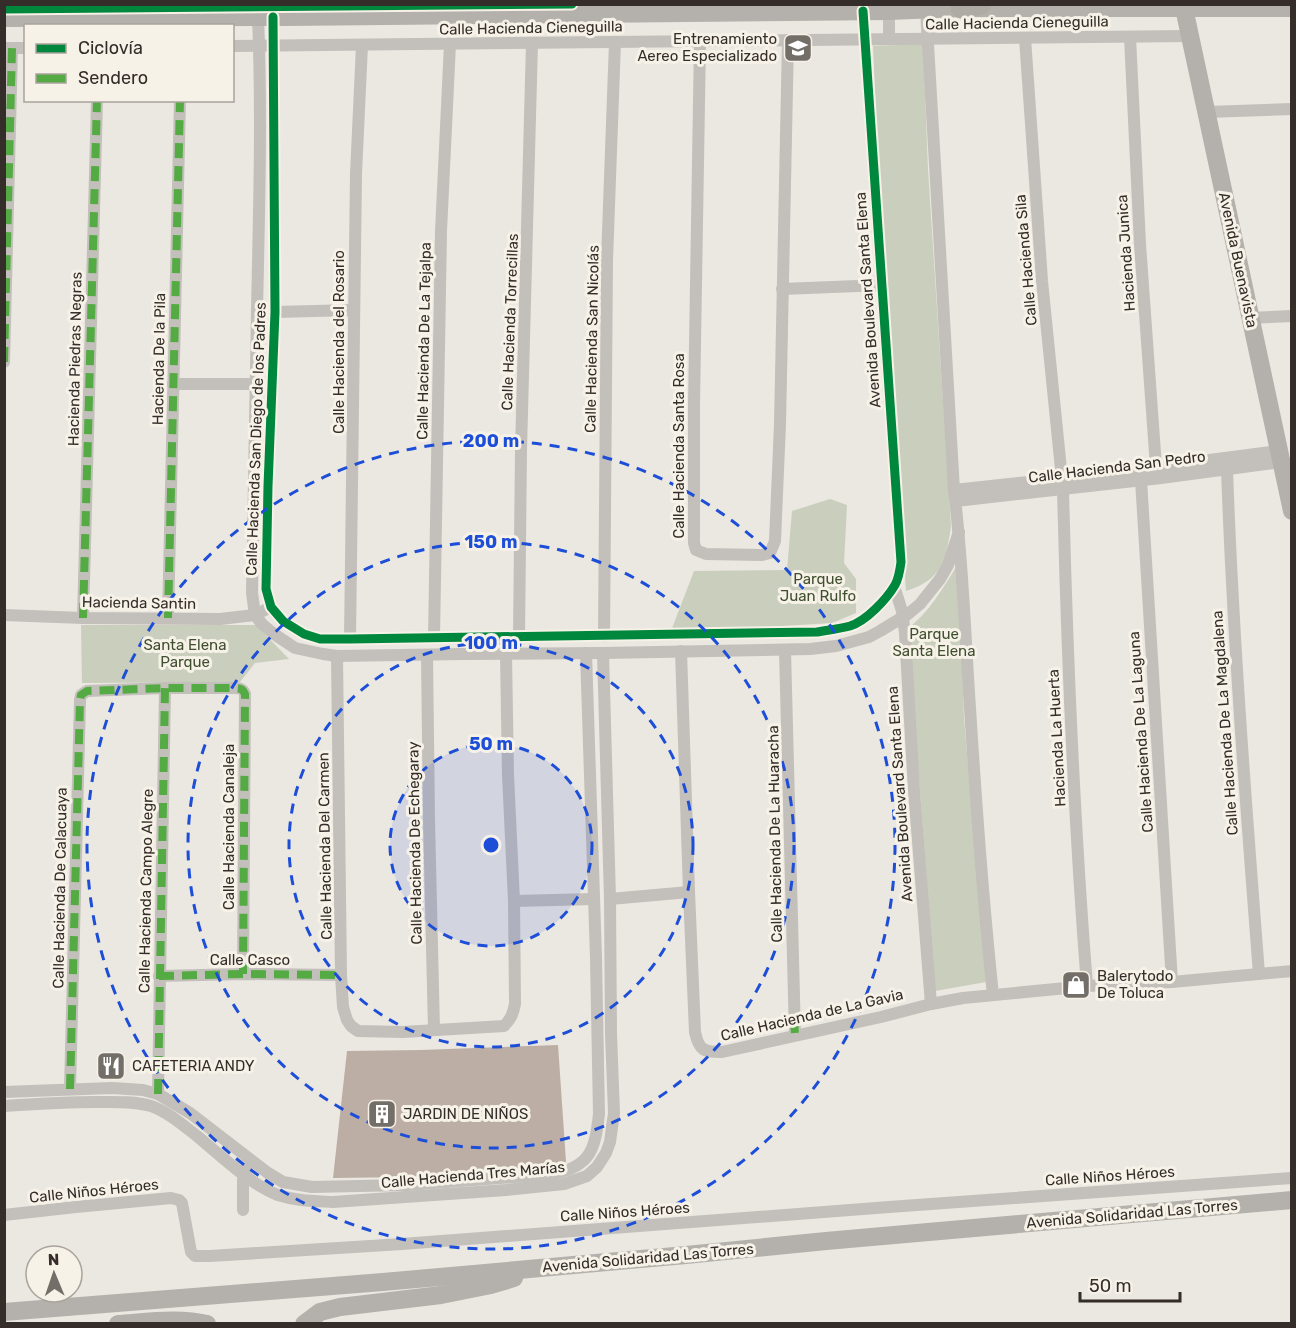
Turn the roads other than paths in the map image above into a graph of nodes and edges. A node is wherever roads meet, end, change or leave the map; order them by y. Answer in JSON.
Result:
{"nodes":[{"id":1,"x":971,"y":6,"type":"edge"},
{"id":2,"x":1292,"y":8,"type":"edge"},
{"id":3,"x":1184,"y":9,"type":"junction"},
{"id":4,"x":926,"y":10,"type":"junction"},
{"id":5,"x":863,"y":11,"type":"junction"},
{"id":6,"x":889,"y":11,"type":"junction"},
{"id":7,"x":265,"y":17,"type":"junction"},
{"id":8,"x":4,"y":18,"type":"edge"},
{"id":9,"x":1190,"y":36,"type":"junction"},
{"id":10,"x":1130,"y":37,"type":"junction"},
{"id":11,"x":1025,"y":38,"type":"junction"},
{"id":12,"x":864,"y":39,"type":"junction"},
{"id":13,"x":889,"y":39,"type":"junction"},
{"id":14,"x":927,"y":39,"type":"junction"},
{"id":15,"x":788,"y":40,"type":"junction"},
{"id":16,"x":700,"y":41,"type":"junction"},
{"id":17,"x":615,"y":42,"type":"junction"},
{"id":18,"x":532,"y":43,"type":"junction"},
{"id":19,"x":450,"y":44,"type":"junction"},
{"id":20,"x":362,"y":45,"type":"junction"},
{"id":21,"x":234,"y":46,"type":"edge"},
{"id":22,"x":259,"y":46,"type":"junction"},
{"id":23,"x":274,"y":46,"type":"junction"},
{"id":24,"x":8,"y":48,"type":"edge"},
{"id":25,"x":24,"y":48,"type":"edge"},
{"id":26,"x":97,"y":102,"type":"edge"},
{"id":27,"x":180,"y":102,"type":"edge"},
{"id":28,"x":1292,"y":110,"type":"edge"},
{"id":29,"x":1206,"y":112,"type":"junction"},
{"id":30,"x":259,"y":214,"type":"junction"},
{"id":31,"x":275,"y":214,"type":"junction"},
{"id":32,"x":883,"y":285,"type":"junction"},
{"id":33,"x":782,"y":289,"type":"junction"},
{"id":34,"x":354,"y":310,"type":"junction"},
{"id":35,"x":275,"y":312,"type":"junction"},
{"id":36,"x":1292,"y":316,"type":"edge"},
{"id":37,"x":1250,"y":318,"type":"junction"},
{"id":38,"x":4,"y":362,"type":"edge"},
{"id":39,"x":173,"y":384,"type":"junction"},
{"id":40,"x":255,"y":384,"type":"junction"},
{"id":41,"x":270,"y":451,"type":"junction"},
{"id":42,"x":253,"y":453,"type":"junction"},
{"id":43,"x":1280,"y":457,"type":"junction"},
{"id":44,"x":1156,"y":467,"type":"junction"},
{"id":45,"x":1227,"y":470,"type":"junction"},
{"id":46,"x":1102,"y":479,"type":"junction"},
{"id":47,"x":1141,"y":480,"type":"junction"},
{"id":48,"x":1062,"y":484,"type":"junction"},
{"id":49,"x":955,"y":495,"type":"junction"},
{"id":50,"x":1292,"y":511,"type":"edge"},
{"id":51,"x":959,"y":532,"type":"junction"},
{"id":52,"x":894,"y":586,"type":"junction"},
{"id":53,"x":271,"y":607,"type":"junction"},
{"id":54,"x":4,"y":615,"type":"edge"},
{"id":55,"x":255,"y":615,"type":"junction"},
{"id":56,"x":902,"y":617,"type":"junction"},
{"id":57,"x":83,"y":618,"type":"junction"},
{"id":58,"x":168,"y":618,"type":"junction"},
{"id":59,"x":722,"y":633,"type":"junction"},
{"id":60,"x":604,"y":636,"type":"junction"},
{"id":61,"x":519,"y":637,"type":"junction"},
{"id":62,"x":434,"y":638,"type":"junction"},
{"id":63,"x":463,"y":638,"type":"junction"},
{"id":64,"x":351,"y":639,"type":"junction"},
{"id":65,"x":724,"y":650,"type":"junction"},
{"id":66,"x":785,"y":650,"type":"junction"},
{"id":67,"x":681,"y":651,"type":"junction"},
{"id":68,"x":586,"y":653,"type":"junction"},
{"id":69,"x":603,"y":653,"type":"junction"},
{"id":70,"x":464,"y":654,"type":"junction"},
{"id":71,"x":506,"y":654,"type":"junction"},
{"id":72,"x":426,"y":655,"type":"junction"},
{"id":73,"x":338,"y":656,"type":"junction"},
{"id":74,"x":165,"y":688,"type":"junction"},
{"id":75,"x":607,"y":818,"type":"junction"},
{"id":76,"x":591,"y":820,"type":"junction"},
{"id":77,"x":689,"y":892,"type":"junction"},
{"id":78,"x":594,"y":899,"type":"junction"},
{"id":79,"x":610,"y":899,"type":"junction"},
{"id":80,"x":514,"y":901,"type":"junction"},
{"id":81,"x":596,"y":958,"type":"junction"},
{"id":82,"x":610,"y":959,"type":"junction"},
{"id":83,"x":1292,"y":971,"type":"edge"},
{"id":84,"x":243,"y":974,"type":"junction"},
{"id":85,"x":1259,"y":974,"type":"junction"},
{"id":86,"x":341,"y":975,"type":"junction"},
{"id":87,"x":159,"y":976,"type":"junction"},
{"id":88,"x":1172,"y":981,"type":"junction"},
{"id":89,"x":1087,"y":986,"type":"junction"},
{"id":90,"x":993,"y":995,"type":"junction"},
{"id":91,"x":931,"y":1004,"type":"junction"},
{"id":92,"x":435,"y":1030,"type":"junction"},
{"id":93,"x":795,"y":1035,"type":"junction"},
{"id":94,"x":70,"y":1089,"type":"junction"},
{"id":95,"x":4,"y":1092,"type":"edge"},
{"id":96,"x":158,"y":1094,"type":"junction"},
{"id":97,"x":28,"y":1098,"type":"junction"},
{"id":98,"x":4,"y":1106,"type":"edge"},
{"id":99,"x":587,"y":1158,"type":"junction"},
{"id":100,"x":250,"y":1160,"type":"junction"},
{"id":101,"x":597,"y":1167,"type":"junction"},
{"id":102,"x":244,"y":1174,"type":"junction"},
{"id":103,"x":1292,"y":1178,"type":"edge"},
{"id":104,"x":1292,"y":1200,"type":"edge"},
{"id":105,"x":243,"y":1210,"type":"dead end"},
{"id":106,"x":4,"y":1215,"type":"edge"},
{"id":107,"x":547,"y":1268,"type":"junction"},
{"id":108,"x":4,"y":1312,"type":"edge"},
{"id":109,"x":118,"y":1323,"type":"edge"},
{"id":110,"x":207,"y":1323,"type":"edge"},
{"id":111,"x":304,"y":1323,"type":"edge"}],
"edges":[{"from":1,"to":3,"type":"main road"},
{"from":1,"to":4,"type":"main road"},
{"from":2,"to":3,"type":"main road"},
{"from":3,"to":9,"type":"main road","name":"Avenida Buenavista"},
{"from":4,"to":6,"type":"main road"},
{"from":4,"to":14,"type":"street"},
{"from":5,"to":6,"type":"main road"},
{"from":5,"to":7,"type":"main road"},
{"from":5,"to":12,"type":"street","name":"Avenida Boulevard Santa Elena"},
{"from":6,"to":13,"type":"street"},
{"from":7,"to":8,"type":"main road"},
{"from":7,"to":22,"type":"street","name":"Calle Hacienda San Diego de los Padres"},
{"from":7,"to":23,"type":"street","name":"Calle Hacienda San Diego de los Padres"},
{"from":9,"to":10,"type":"street","name":"Calle Hacienda Cieneguilla"},
{"from":9,"to":29,"type":"main road","name":"Avenida Buenavista"},
{"from":10,"to":11,"type":"street","name":"Calle Hacienda Cieneguilla"},
{"from":10,"to":44,"type":"street","name":"Hacienda Junica"},
{"from":11,"to":14,"type":"street","name":"Calle Hacienda Cieneguilla"},
{"from":11,"to":48,"type":"street","name":"Calle Hacienda Sila"},
{"from":12,"to":13,"type":"street","name":"Calle Hacienda Cieneguilla"},
{"from":12,"to":15,"type":"street","name":"Calle Hacienda Cieneguilla"},
{"from":12,"to":32,"type":"street","name":"Avenida Boulevard Santa Elena"},
{"from":13,"to":14,"type":"street","name":"Calle Hacienda Cieneguilla"},
{"from":14,"to":49,"type":"street"},
{"from":15,"to":16,"type":"street","name":"Calle Hacienda Cieneguilla"},
{"from":15,"to":33,"type":"street","name":"Calle Hacienda Santa Rosa"},
{"from":16,"to":17,"type":"street","name":"Calle Hacienda Cieneguilla"},
{"from":16,"to":33,"type":"street","name":"Calle Hacienda Santa Rosa"},
{"from":17,"to":18,"type":"street","name":"Calle Hacienda Cieneguilla"},
{"from":17,"to":60,"type":"street","name":"Calle Hacienda San Nicolás"},
{"from":18,"to":19,"type":"street","name":"Calle Hacienda Cieneguilla"},
{"from":18,"to":61,"type":"street","name":"Calle Hacienda Torrecillas"},
{"from":19,"to":20,"type":"street","name":"Calle Hacienda Cieneguilla"},
{"from":19,"to":62,"type":"street","name":"Calle Hacienda De La Tejalpa"},
{"from":20,"to":23,"type":"street","name":"Calle Hacienda Cieneguilla"},
{"from":20,"to":34,"type":"street","name":"Calle Hacienda del Rosario"},
{"from":21,"to":22,"type":"street","name":"Calle Hacienda Cieneguilla"},
{"from":22,"to":23,"type":"street","name":"Calle Hacienda Cieneguilla"},
{"from":22,"to":30,"type":"street","name":"Calle Hacienda San Diego de los Padres"},
{"from":23,"to":31,"type":"street","name":"Calle Hacienda San Diego de los Padres"},
{"from":24,"to":25,"type":"street"},
{"from":24,"to":38,"type":"street"},
{"from":26,"to":57,"type":"street","name":"Hacienda Piedras Negras"},
{"from":27,"to":39,"type":"street","name":"Hacienda De la Pila"},
{"from":28,"to":29,"type":"street"},
{"from":29,"to":37,"type":"main road","name":"Avenida Buenavista"},
{"from":30,"to":31,"type":"street"},
{"from":30,"to":40,"type":"street","name":"Calle Hacienda San Diego de los Padres"},
{"from":31,"to":35,"type":"street","name":"Calle Hacienda San Diego de los Padres"},
{"from":32,"to":33,"type":"street"},
{"from":32,"to":52,"type":"street","name":"Avenida Boulevard Santa Elena"},
{"from":34,"to":35,"type":"street"},
{"from":34,"to":64,"type":"street","name":"Calle Hacienda del Rosario"},
{"from":35,"to":41,"type":"street","name":"Calle Hacienda San Diego de los Padres"},
{"from":36,"to":37,"type":"street"},
{"from":37,"to":43,"type":"main road","name":"Avenida Buenavista"},
{"from":39,"to":40,"type":"street"},
{"from":39,"to":58,"type":"street","name":"Hacienda De la Pila"},
{"from":40,"to":42,"type":"street","name":"Calle Hacienda San Diego de los Padres"},
{"from":41,"to":42,"type":"street"},
{"from":41,"to":53,"type":"street","name":"Calle Hacienda San Diego de los Padres"},
{"from":42,"to":55,"type":"street","name":"Calle Hacienda San Diego de los Padres"},
{"from":43,"to":44,"type":"street","name":"Calle Hacienda San Pedro"},
{"from":43,"to":45,"type":"street","name":"Calle Hacienda San Pedro"},
{"from":43,"to":50,"type":"main road","name":"Avenida Buenavista"},
{"from":44,"to":46,"type":"street","name":"Calle Hacienda San Pedro"},
{"from":45,"to":47,"type":"street","name":"Calle Hacienda San Pedro"},
{"from":45,"to":85,"type":"street","name":"Calle Hacienda De La Magdalena"},
{"from":46,"to":47,"type":"street","name":"Calle Hacienda San Pedro"},
{"from":46,"to":48,"type":"street","name":"Calle Hacienda San Pedro"},
{"from":47,"to":88,"type":"street","name":"Calle Hacienda De La Laguna"},
{"from":48,"to":49,"type":"street","name":"Calle Hacienda San Pedro"},
{"from":48,"to":89,"type":"street","name":"Hacienda La Huerta"},
{"from":49,"to":51,"type":"street"},
{"from":51,"to":56,"type":"street"},
{"from":51,"to":90,"type":"street"},
{"from":52,"to":56,"type":"street","name":"Avenida Boulevard Santa Elena"},
{"from":52,"to":59,"type":"street"},
{"from":53,"to":55,"type":"street","name":"Hacienda Santin"},
{"from":53,"to":64,"type":"street"},
{"from":54,"to":57,"type":"street","name":"Hacienda Santin"},
{"from":55,"to":58,"type":"street","name":"Hacienda Santin"},
{"from":55,"to":73,"type":"street"},
{"from":56,"to":66,"type":"street"},
{"from":56,"to":91,"type":"street","name":"Avenida Boulevard Santa Elena"},
{"from":57,"to":58,"type":"street","name":"Hacienda Santin"},
{"from":59,"to":60,"type":"street"},
{"from":59,"to":65,"type":"street"},
{"from":60,"to":61,"type":"street"},
{"from":61,"to":63,"type":"street"},
{"from":62,"to":63,"type":"street"},
{"from":62,"to":64,"type":"street"},
{"from":63,"to":70,"type":"street"},
{"from":65,"to":66,"type":"street"},
{"from":65,"to":67,"type":"street"},
{"from":66,"to":93,"type":"street","name":"Calle Hacienda De La Huaracha"},
{"from":67,"to":69,"type":"street"},
{"from":67,"to":77,"type":"street","name":"Calle Hacienda de La Gavia"},
{"from":68,"to":69,"type":"street"},
{"from":68,"to":71,"type":"street"},
{"from":68,"to":76,"type":"street"},
{"from":69,"to":75,"type":"street"},
{"from":70,"to":71,"type":"street"},
{"from":70,"to":72,"type":"street"},
{"from":71,"to":80,"type":"street"},
{"from":72,"to":73,"type":"street"},
{"from":72,"to":92,"type":"street","name":"Calle Hacienda De Echegaray"},
{"from":73,"to":86,"type":"street","name":"Calle Hacienda Del Carmen"},
{"from":74,"to":84,"type":"street","name":"Calle Hacienda Canaleja"},
{"from":74,"to":87,"type":"street","name":"Calle Hacienda Campo Alegre"},
{"from":74,"to":94,"type":"street","name":"Calle Hacienda De Calacuaya"},
{"from":75,"to":76,"type":"street"},
{"from":75,"to":79,"type":"street"},
{"from":76,"to":78,"type":"street"},
{"from":77,"to":79,"type":"street"},
{"from":77,"to":93,"type":"street","name":"Calle Hacienda de La Gavia"},
{"from":78,"to":80,"type":"street"},
{"from":78,"to":81,"type":"street"},
{"from":79,"to":82,"type":"street"},
{"from":80,"to":92,"type":"street"},
{"from":81,"to":82,"type":"street"},
{"from":81,"to":99,"type":"street"},
{"from":82,"to":101,"type":"street"},
{"from":83,"to":85,"type":"street","name":"Calle Hacienda de La Gavia"},
{"from":84,"to":86,"type":"street","name":"Calle Casco"},
{"from":84,"to":87,"type":"street","name":"Calle Casco"},
{"from":85,"to":88,"type":"street","name":"Calle Hacienda de La Gavia"},
{"from":86,"to":92,"type":"street","name":"Calle Hacienda Del Carmen"},
{"from":87,"to":96,"type":"street","name":"Calle Hacienda Campo Alegre"},
{"from":88,"to":89,"type":"street","name":"Calle Hacienda de La Gavia"},
{"from":89,"to":90,"type":"street","name":"Calle Hacienda de La Gavia"},
{"from":90,"to":91,"type":"street","name":"Calle Hacienda de La Gavia"},
{"from":91,"to":93,"type":"street","name":"Calle Hacienda de La Gavia"},
{"from":94,"to":96,"type":"street","name":"Calle Hacienda Tres Marías"},
{"from":94,"to":97,"type":"street","name":"Calle Hacienda Tres Marías"},
{"from":95,"to":97,"type":"street","name":"Calle Hacienda Tres Marías"},
{"from":96,"to":100,"type":"street","name":"Calle Hacienda Tres Marías"},
{"from":97,"to":98,"type":"street","name":"Calle Hacienda Tres Marías"},
{"from":97,"to":102,"type":"street","name":"Calle Hacienda Tres Marías"},
{"from":99,"to":100,"type":"street","name":"Calle Hacienda Tres Marías"},
{"from":99,"to":101,"type":"street"},
{"from":100,"to":102,"type":"street"},
{"from":101,"to":102,"type":"street","name":"Calle Hacienda Tres Marías"},
{"from":102,"to":105,"type":"street"},
{"from":103,"to":106,"type":"street","name":"Calle Niños Héroes"},
{"from":104,"to":107,"type":"main road","name":"Avenida Solidaridad Las Torres"},
{"from":107,"to":108,"type":"main road","name":"Avenida Solidaridad Las Torres"},
{"from":107,"to":111,"type":"main road"},
{"from":109,"to":110,"type":"main road"}]}
